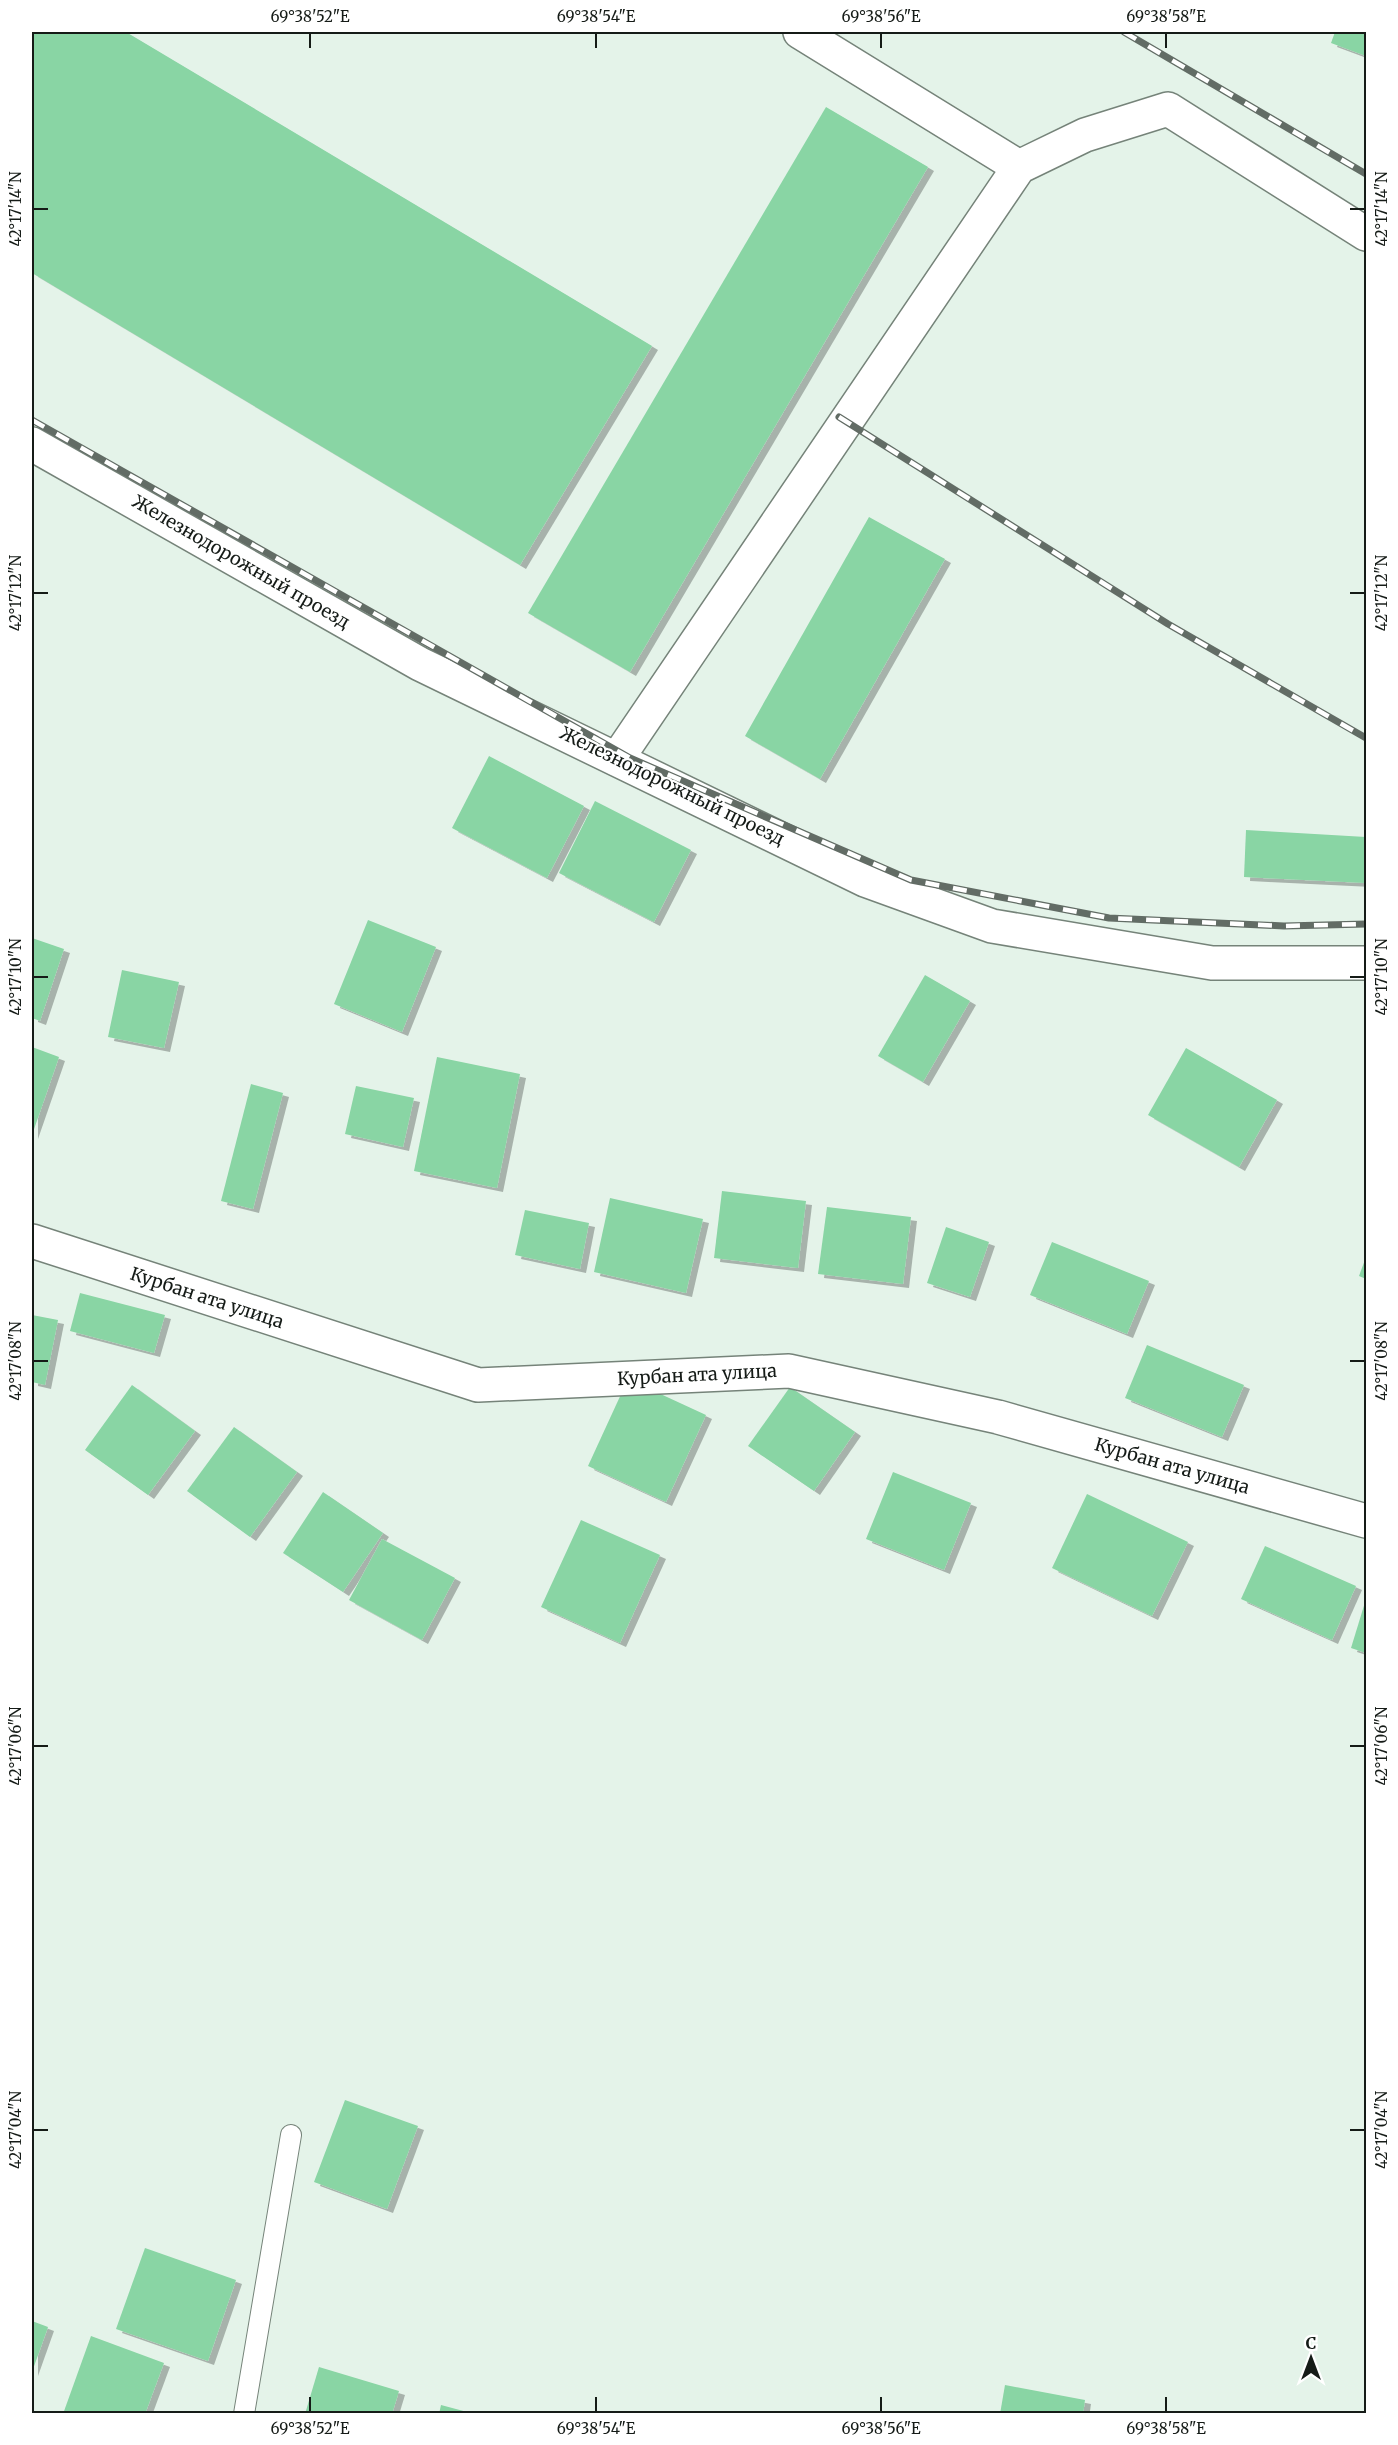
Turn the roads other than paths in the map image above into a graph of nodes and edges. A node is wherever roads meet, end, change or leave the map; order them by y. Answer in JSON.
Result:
{"nodes":[{"id":1,"x":800,"y":32,"type":"edge"},
{"id":2,"x":1019,"y":167,"type":"junction"},
{"id":3,"x":1366,"y":234,"type":"edge"},
{"id":4,"x":32,"y":444,"type":"edge"},
{"id":5,"x":616,"y":759,"type":"junction"},
{"id":6,"x":1366,"y":963,"type":"edge"},
{"id":7,"x":32,"y":1241,"type":"edge"},
{"id":8,"x":1366,"y":1521,"type":"edge"},
{"id":9,"x":291,"y":2135,"type":"dead end"},
{"id":10,"x":244,"y":2414,"type":"edge"}],
"edges":[{"from":1,"to":2,"type":"street"},
{"from":2,"to":3,"type":"street"},
{"from":2,"to":5,"type":"street"},
{"from":4,"to":5,"type":"street","name":"Железнодорожный проезд"},
{"from":5,"to":6,"type":"street","name":"Железнодорожный проезд"},
{"from":7,"to":8,"type":"street","name":"Курбан ата улица"},
{"from":9,"to":10,"type":"lane"}]}
